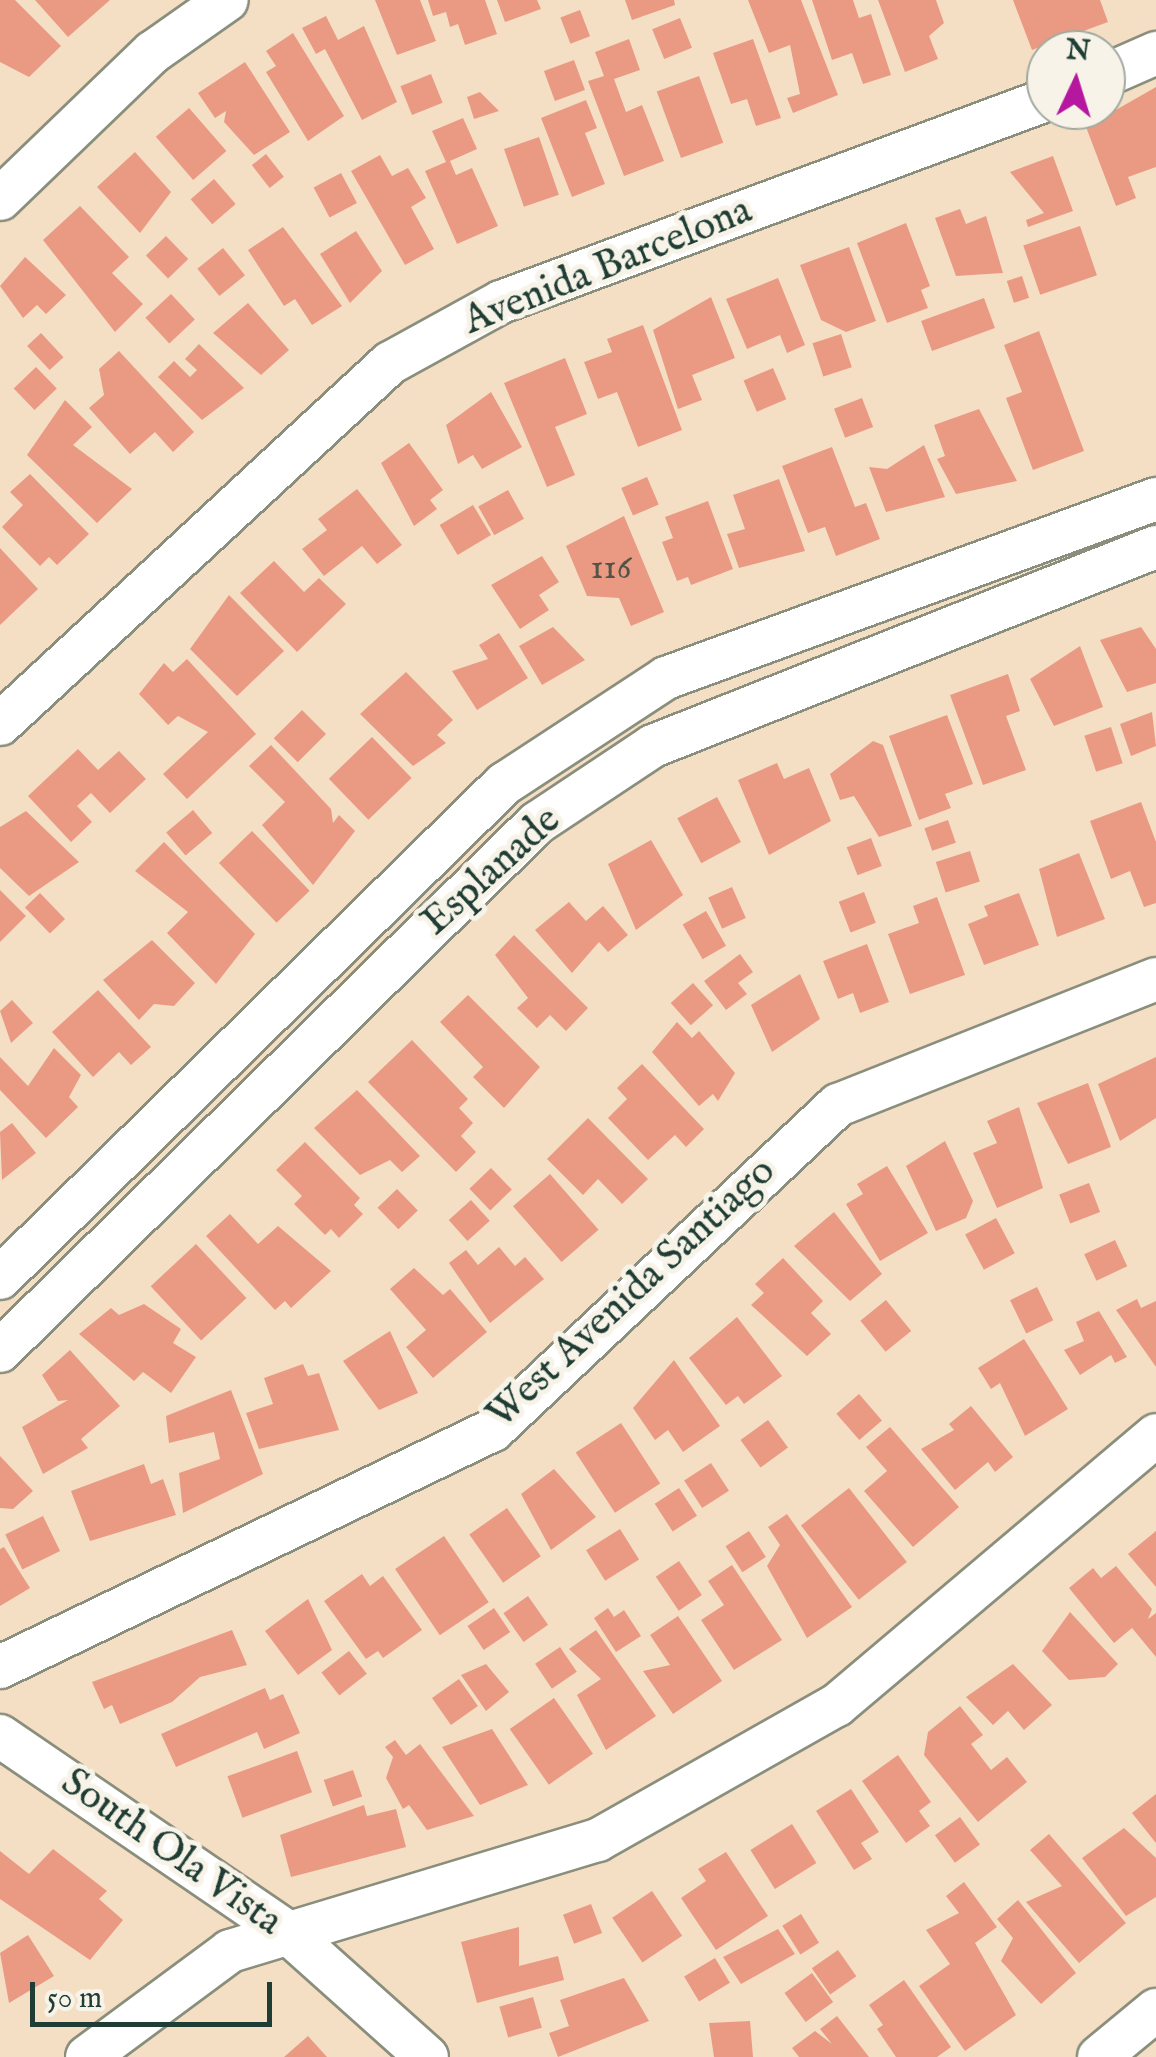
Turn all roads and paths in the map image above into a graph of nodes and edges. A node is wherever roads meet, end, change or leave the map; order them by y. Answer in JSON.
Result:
{"nodes":[{"id":1,"x":227,"y":0,"type":"edge"},
{"id":2,"x":1156,"y":53,"type":"edge"},
{"id":3,"x":1126,"y":66,"type":"edge"},
{"id":4,"x":1026,"y":107,"type":"edge"},
{"id":5,"x":0,"y":200,"type":"edge"},
{"id":6,"x":1156,"y":499,"type":"edge"},
{"id":7,"x":1156,"y":547,"type":"edge"},
{"id":8,"x":0,"y":724,"type":"edge"},
{"id":9,"x":504,"y":784,"type":"junction"},
{"id":10,"x":536,"y":823,"type":"junction"},
{"id":11,"x":1156,"y":979,"type":"edge"},
{"id":12,"x":58,"y":1221,"type":"junction"},
{"id":13,"x":94,"y":1258,"type":"junction"},
{"id":14,"x":0,"y":1278,"type":"edge"},
{"id":15,"x":0,"y":1351,"type":"edge"},
{"id":16,"x":1156,"y":1435,"type":"edge"},
{"id":17,"x":0,"y":1668,"type":"edge"},
{"id":18,"x":0,"y":1736,"type":"edge"},
{"id":19,"x":286,"y":1931,"type":"junction"},
{"id":20,"x":1156,"y":2010,"type":"edge"},
{"id":21,"x":87,"y":2057,"type":"edge"},
{"id":22,"x":427,"y":2057,"type":"edge"},
{"id":23,"x":1099,"y":2057,"type":"edge"}],
"edges":[{"from":1,"to":5,"type":"street"},
{"from":2,"to":3,"type":"street"},
{"from":4,"to":8,"type":"street","name":"Avenida Barcelona"},
{"from":6,"to":9,"type":"street","name":"Esplanade"},
{"from":7,"to":10,"type":"street","name":"Esplanade"},
{"from":9,"to":10,"type":"street"},
{"from":9,"to":12,"type":"street","name":"Esplanade"},
{"from":10,"to":13,"type":"street","name":"Esplanade"},
{"from":11,"to":17,"type":"street","name":"West Avenida Santiago"},
{"from":12,"to":13,"type":"street"},
{"from":12,"to":14,"type":"street","name":"Esplanade"},
{"from":13,"to":15,"type":"street","name":"Esplanade"},
{"from":16,"to":19,"type":"street"},
{"from":18,"to":19,"type":"street","name":"South Ola Vista"},
{"from":19,"to":21,"type":"street"},
{"from":19,"to":22,"type":"street","name":"South Ola Vista"},
{"from":20,"to":23,"type":"street"}]}
